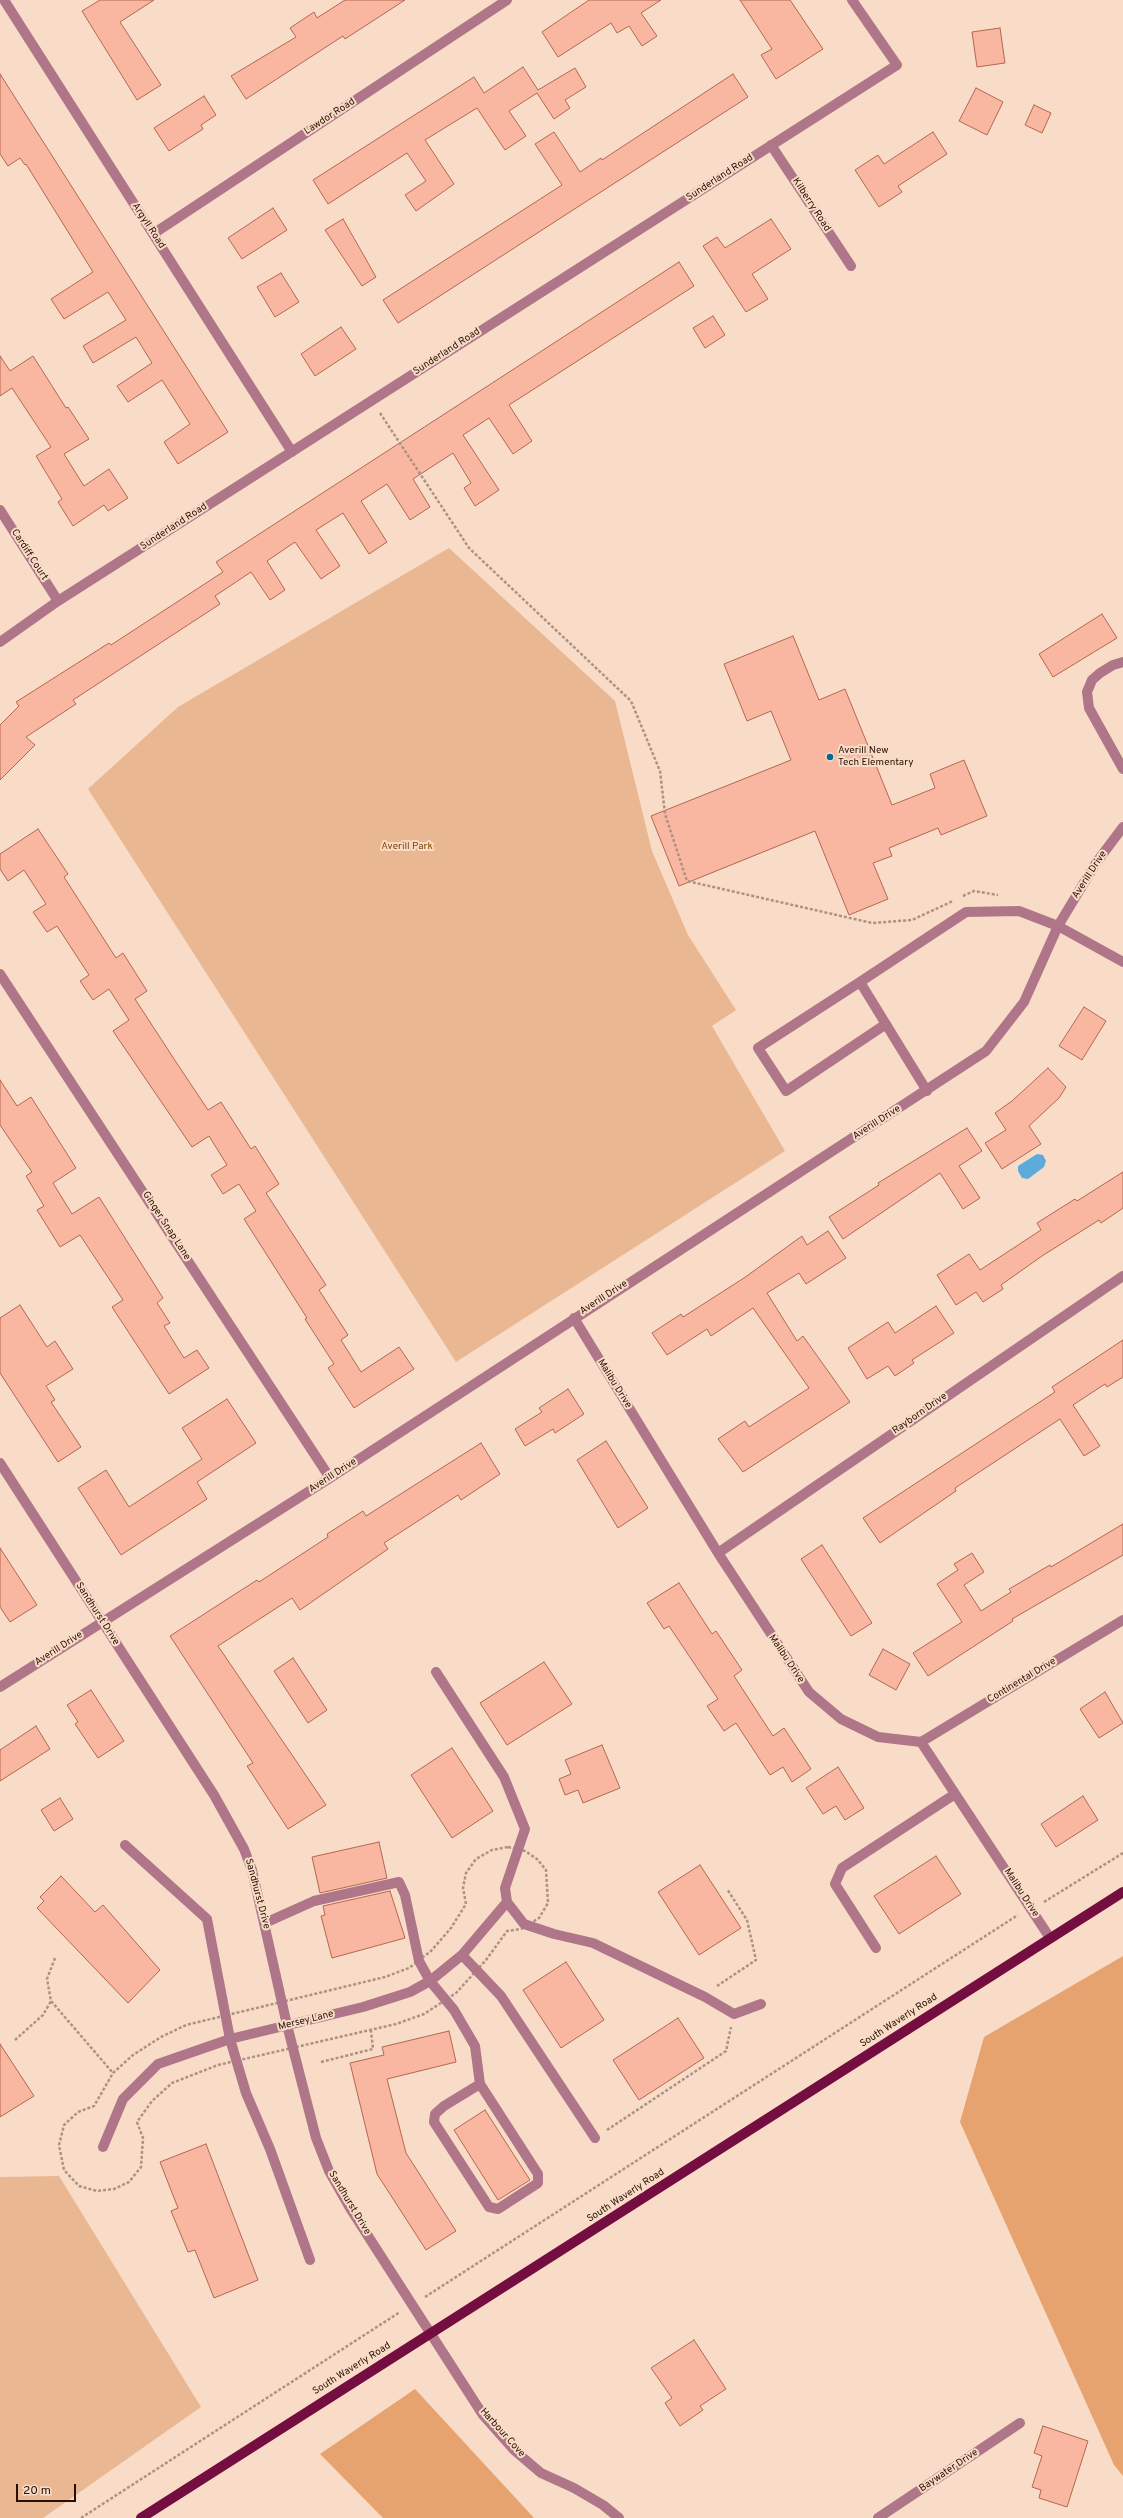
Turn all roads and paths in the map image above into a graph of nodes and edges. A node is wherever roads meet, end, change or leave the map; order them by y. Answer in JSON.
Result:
{"nodes":[{"id":1,"x":4,"y":0,"type":"edge"},
{"id":2,"x":507,"y":0,"type":"edge"},
{"id":3,"x":852,"y":0,"type":"edge"},
{"id":4,"x":771,"y":145,"type":"junction"},
{"id":5,"x":153,"y":234,"type":"junction"},
{"id":6,"x":851,"y":266,"type":"dead end"},
{"id":7,"x":372,"y":401,"type":"junction"},
{"id":8,"x":292,"y":452,"type":"junction"},
{"id":9,"x":0,"y":510,"type":"edge"},
{"id":10,"x":58,"y":601,"type":"junction"},
{"id":11,"x":0,"y":642,"type":"edge"},
{"id":12,"x":1123,"y":662,"type":"edge"},
{"id":13,"x":1123,"y":768,"type":"edge"},
{"id":14,"x":1123,"y":827,"type":"edge"},
{"id":15,"x":1005,"y":896,"type":"dead end"},
{"id":16,"x":1058,"y":926,"type":"junction"},
{"id":17,"x":1123,"y":962,"type":"edge"},
{"id":18,"x":0,"y":974,"type":"edge"},
{"id":19,"x":860,"y":982,"type":"junction"},
{"id":20,"x":886,"y":1024,"type":"junction"},
{"id":21,"x":927,"y":1091,"type":"junction"},
{"id":22,"x":1123,"y":1276,"type":"edge"},
{"id":23,"x":574,"y":1318,"type":"junction"},
{"id":24,"x":0,"y":1463,"type":"edge"},
{"id":25,"x":330,"y":1478,"type":"junction"},
{"id":26,"x":718,"y":1553,"type":"junction"},
{"id":27,"x":1123,"y":1620,"type":"edge"},
{"id":28,"x":102,"y":1622,"type":"junction"},
{"id":29,"x":436,"y":1672,"type":"dead end"},
{"id":30,"x":0,"y":1687,"type":"edge"},
{"id":31,"x":921,"y":1742,"type":"junction"},
{"id":32,"x":955,"y":1794,"type":"junction"},
{"id":33,"x":125,"y":1845,"type":"dead end"},
{"id":34,"x":1123,"y":1853,"type":"edge"},
{"id":35,"x":727,"y":1889,"type":"dead end"},
{"id":36,"x":1123,"y":1892,"type":"edge"},
{"id":37,"x":507,"y":1902,"type":"junction"},
{"id":38,"x":1031,"y":1908,"type":"junction"},
{"id":39,"x":265,"y":1922,"type":"junction"},
{"id":40,"x":1050,"y":1938,"type":"junction"},
{"id":41,"x":876,"y":1948,"type":"dead end"},
{"id":42,"x":462,"y":1956,"type":"junction"},
{"id":43,"x":55,"y":1958,"type":"dead end"},
{"id":44,"x":430,"y":1980,"type":"junction"},
{"id":45,"x":718,"y":1993,"type":"dead end"},
{"id":46,"x":51,"y":2001,"type":"junction"},
{"id":47,"x":760,"y":2004,"type":"dead end"},
{"id":48,"x":734,"y":2014,"type":"junction"},
{"id":49,"x":287,"y":2025,"type":"junction"},
{"id":50,"x":371,"y":2031,"type":"dead end"},
{"id":51,"x":230,"y":2039,"type":"junction"},
{"id":52,"x":15,"y":2040,"type":"dead end"},
{"id":53,"x":322,"y":2062,"type":"dead end"},
{"id":54,"x":113,"y":2073,"type":"dead end"},
{"id":55,"x":480,"y":2084,"type":"junction"},
{"id":56,"x":595,"y":2138,"type":"joint"},
{"id":57,"x":102,"y":2147,"type":"dead end"},
{"id":58,"x":310,"y":2260,"type":"dead end"},
{"id":59,"x":413,"y":2304,"type":"junction"},
{"id":60,"x":432,"y":2334,"type":"junction"},
{"id":61,"x":1020,"y":2423,"type":"dead end"},
{"id":62,"x":81,"y":2518,"type":"edge"},
{"id":63,"x":141,"y":2518,"type":"edge"},
{"id":64,"x":619,"y":2518,"type":"edge"},
{"id":65,"x":878,"y":2518,"type":"edge"}],
"edges":[{"from":1,"to":5,"type":"street","name":"Argyll Road"},
{"from":2,"to":5,"type":"street","name":"Lawdor Road"},
{"from":3,"to":4,"type":"street","name":"Sunderland Road"},
{"from":4,"to":6,"type":"street","name":"Kilberry Road"},
{"from":4,"to":7,"type":"street","name":"Sunderland Road"},
{"from":5,"to":8,"type":"street","name":"Argyll Road"},
{"from":7,"to":8,"type":"street","name":"Sunderland Road"},
{"from":7,"to":15,"type":"path"},
{"from":8,"to":10,"type":"street","name":"Sunderland Road"},
{"from":9,"to":10,"type":"street","name":"Cardiff Court"},
{"from":10,"to":11,"type":"street","name":"Sunderland Road"},
{"from":12,"to":13,"type":"street"},
{"from":14,"to":16,"type":"street","name":"Averill Drive"},
{"from":16,"to":17,"type":"street"},
{"from":16,"to":19,"type":"street"},
{"from":16,"to":21,"type":"street","name":"Averill Drive"},
{"from":18,"to":25,"type":"street","name":"Ginger Snap Lane"},
{"from":19,"to":20,"type":"street"},
{"from":19,"to":20,"type":"street"},
{"from":20,"to":21,"type":"street"},
{"from":21,"to":23,"type":"street","name":"Averill Drive"},
{"from":22,"to":26,"type":"street","name":"Rayborn Drive"},
{"from":23,"to":25,"type":"street","name":"Averill Drive"},
{"from":23,"to":26,"type":"street","name":"Malibu Drive"},
{"from":24,"to":28,"type":"street","name":"Sandhurst Drive"},
{"from":25,"to":28,"type":"street","name":"Averill Drive"},
{"from":26,"to":31,"type":"street","name":"Malibu Drive"},
{"from":27,"to":31,"type":"street","name":"Continental Drive"},
{"from":28,"to":30,"type":"street","name":"Averill Drive"},
{"from":28,"to":39,"type":"street","name":"Sandhurst Drive"},
{"from":29,"to":37,"type":"street"},
{"from":31,"to":32,"type":"street","name":"Malibu Drive"},
{"from":32,"to":38,"type":"street","name":"Malibu Drive"},
{"from":32,"to":41,"type":"street"},
{"from":33,"to":51,"type":"street"},
{"from":34,"to":38,"type":"path"},
{"from":35,"to":45,"type":"path"},
{"from":36,"to":40,"type":"main road","name":"South Waverly Road"},
{"from":37,"to":42,"type":"street","name":"Mersey Lane"},
{"from":37,"to":48,"type":"street"},
{"from":38,"to":40,"type":"street","name":"Malibu Drive"},
{"from":38,"to":59,"type":"path"},
{"from":39,"to":44,"type":"street"},
{"from":39,"to":49,"type":"street","name":"Sandhurst Drive"},
{"from":40,"to":60,"type":"main road","name":"South Waverly Road"},
{"from":42,"to":44,"type":"street","name":"Mersey Lane"},
{"from":42,"to":56,"type":"street"},
{"from":43,"to":46,"type":"path"},
{"from":44,"to":49,"type":"street","name":"Mersey Lane"},
{"from":44,"to":55,"type":"street"},
{"from":46,"to":52,"type":"path"},
{"from":46,"to":54,"type":"path"},
{"from":47,"to":48,"type":"street"},
{"from":48,"to":56,"type":"path"},
{"from":49,"to":51,"type":"street","name":"Mersey Lane"},
{"from":49,"to":59,"type":"street","name":"Sandhurst Drive"},
{"from":50,"to":53,"type":"path"},
{"from":51,"to":57,"type":"street","name":"Mersey Lane"},
{"from":51,"to":58,"type":"street"},
{"from":55,"to":55,"type":"street"},
{"from":59,"to":60,"type":"street","name":"Sandhurst Drive"},
{"from":59,"to":62,"type":"path"},
{"from":60,"to":63,"type":"main road","name":"South Waverly Road"},
{"from":60,"to":64,"type":"street","name":"Harbour Cove"},
{"from":61,"to":65,"type":"street","name":"Baywater Drive"}]}
